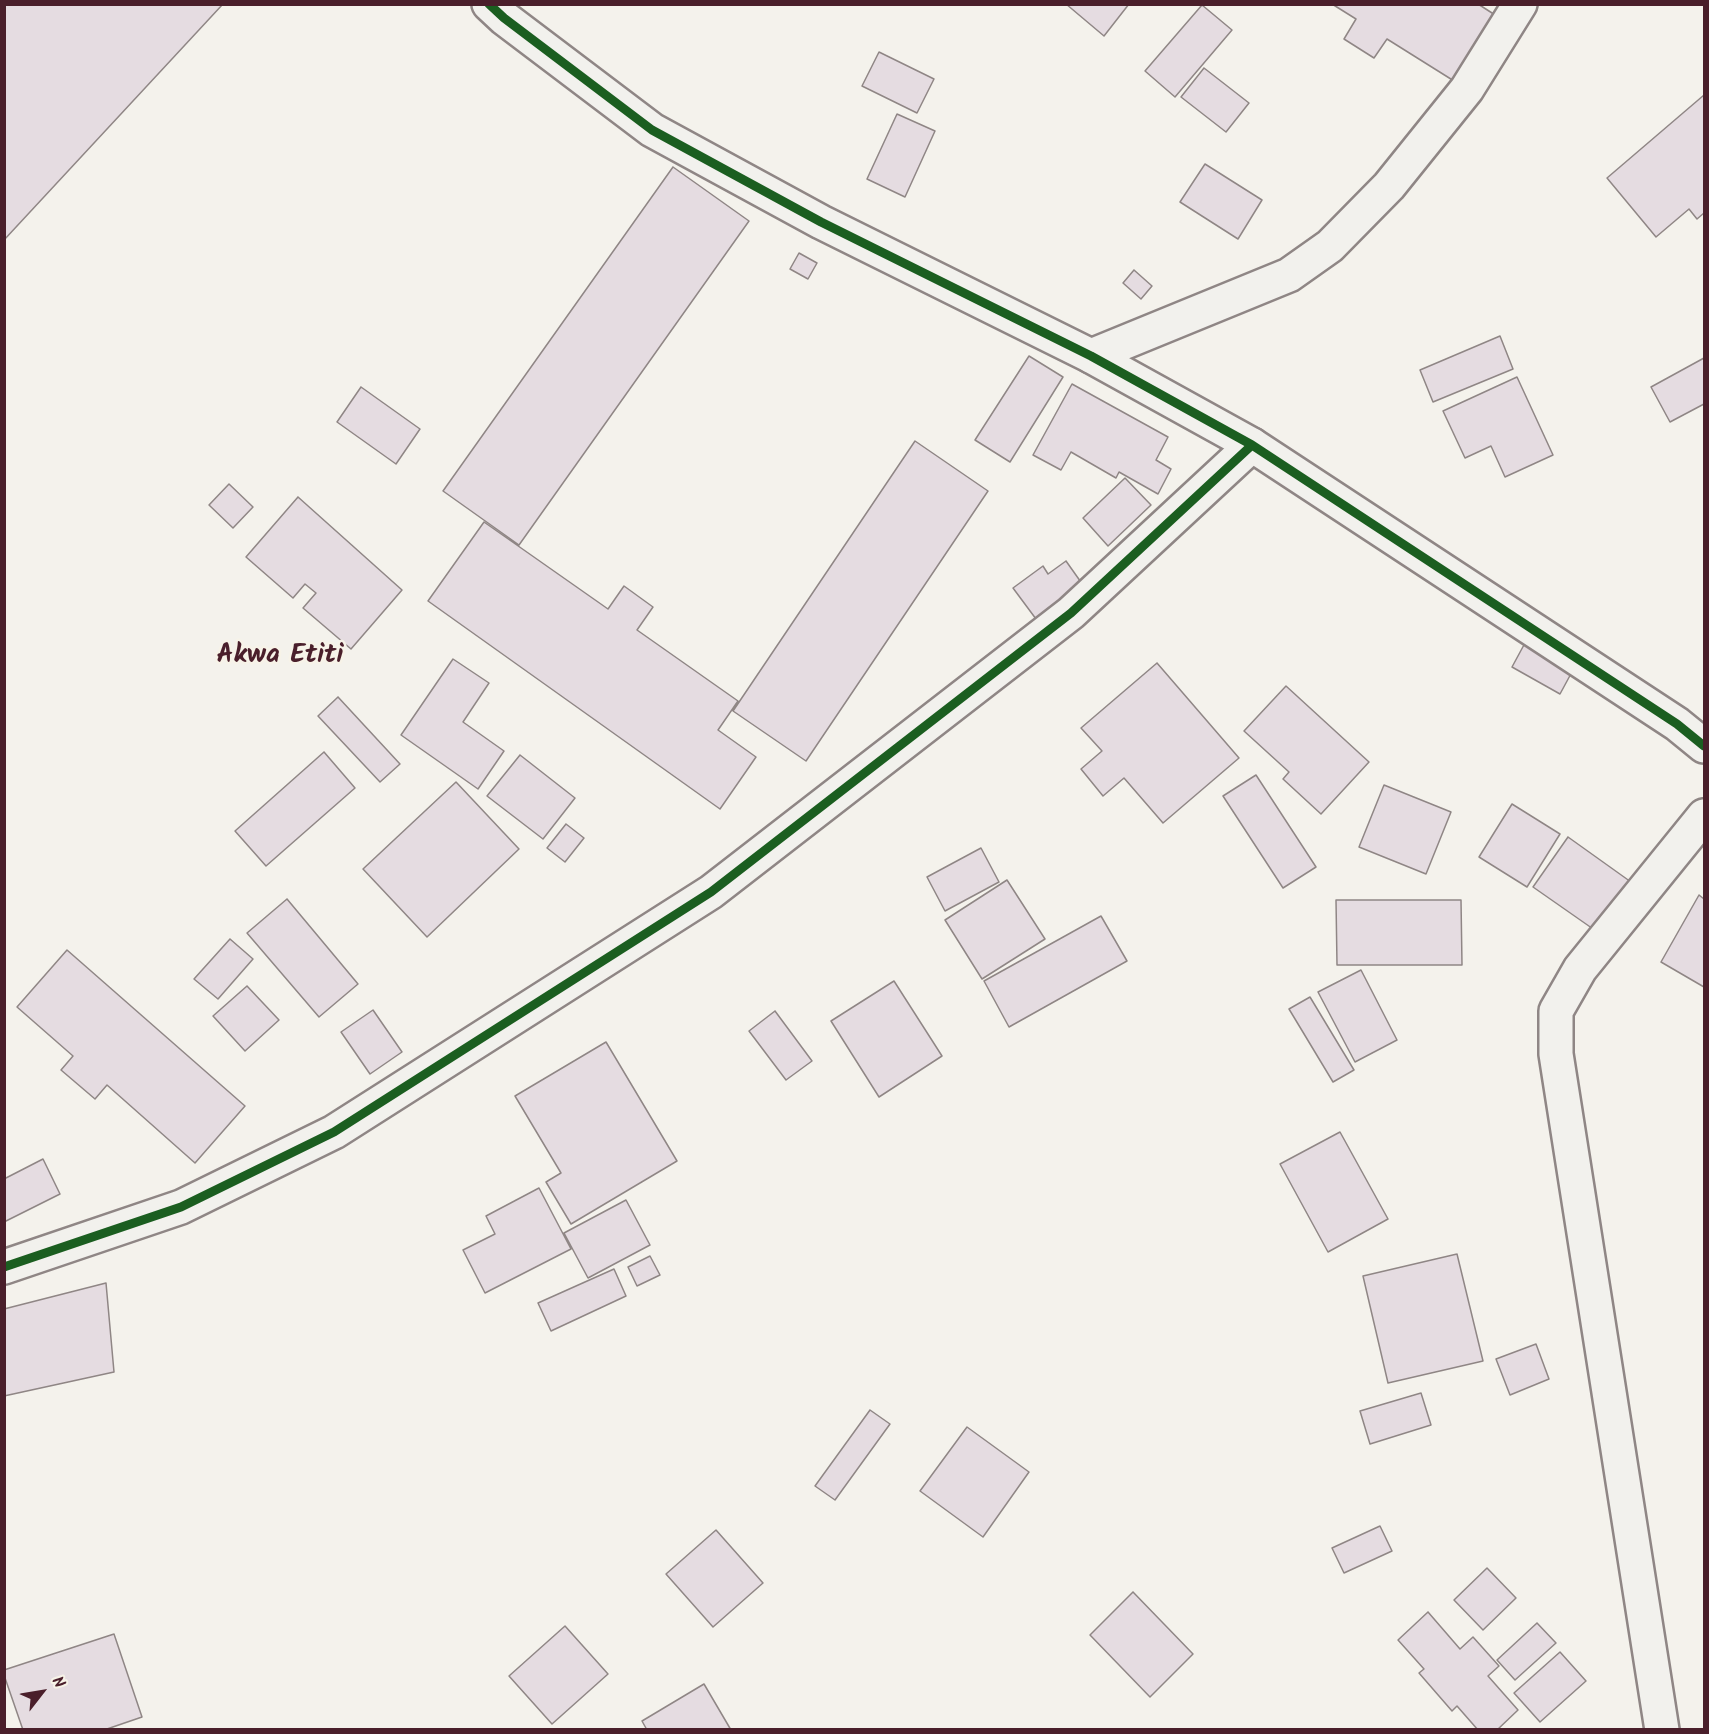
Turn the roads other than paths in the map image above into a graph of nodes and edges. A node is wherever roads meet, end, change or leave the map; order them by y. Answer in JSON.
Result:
{"nodes":[{"id":1,"x":489,"y":4,"type":"edge"},
{"id":2,"x":1520,"y":4,"type":"edge"},
{"id":3,"x":1091,"y":356,"type":"junction"},
{"id":4,"x":1252,"y":445,"type":"junction"},
{"id":5,"x":1704,"y":746,"type":"edge"},
{"id":6,"x":1704,"y":816,"type":"edge"},
{"id":7,"x":4,"y":1267,"type":"edge"},
{"id":8,"x":1662,"y":1730,"type":"edge"}],
"edges":[{"from":1,"to":3,"type":"street"},
{"from":2,"to":3,"type":"street"},
{"from":3,"to":4,"type":"street"},
{"from":4,"to":5,"type":"street"},
{"from":4,"to":7,"type":"street"},
{"from":6,"to":8,"type":"street"}]}
